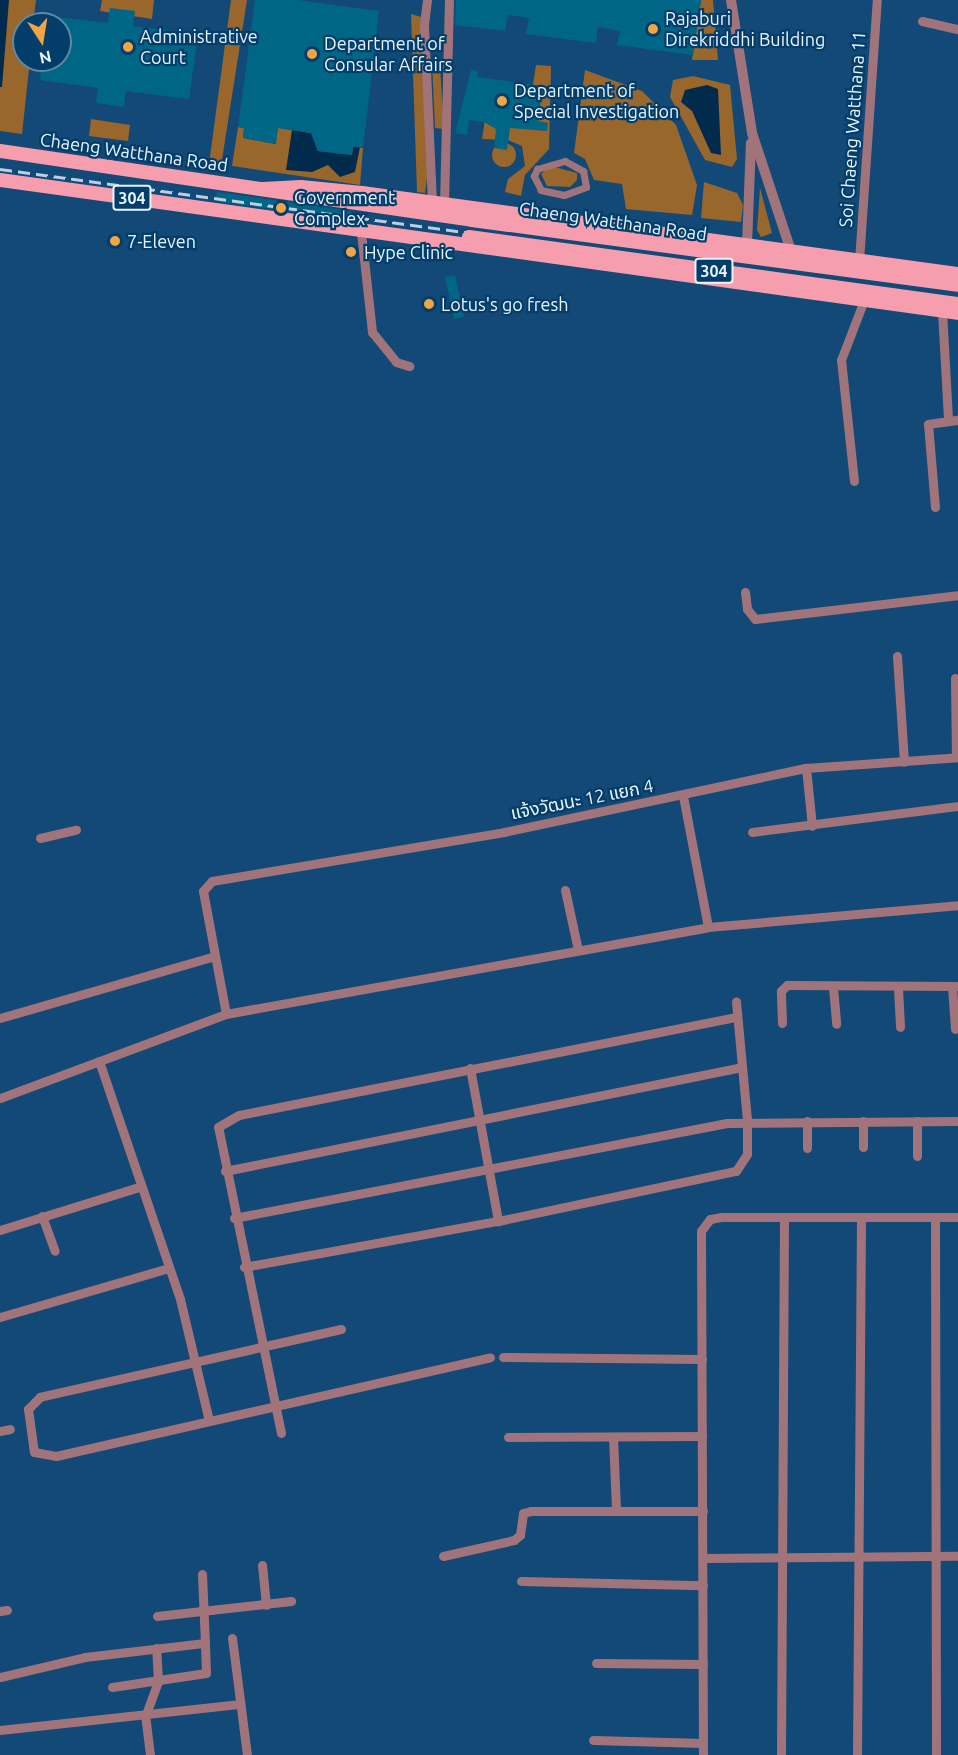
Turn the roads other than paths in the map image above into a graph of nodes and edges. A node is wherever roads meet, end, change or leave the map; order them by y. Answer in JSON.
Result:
{"nodes":[{"id":1,"x":427,"y":0,"type":"edge"},
{"id":2,"x":449,"y":0,"type":"edge"},
{"id":3,"x":731,"y":0,"type":"edge"},
{"id":4,"x":877,"y":0,"type":"edge"},
{"id":5,"x":922,"y":21,"type":"dead end"},
{"id":6,"x":958,"y":29,"type":"edge"},
{"id":7,"x":424,"y":31,"type":"junction"},
{"id":8,"x":445,"y":32,"type":"junction"},
{"id":9,"x":426,"y":59,"type":"junction"},
{"id":10,"x":445,"y":59,"type":"junction"},
{"id":11,"x":752,"y":133,"type":"junction"},
{"id":12,"x":0,"y":150,"type":"edge"},
{"id":13,"x":565,"y":161,"type":"joint"},
{"id":14,"x":0,"y":180,"type":"edge"},
{"id":15,"x":263,"y":189,"type":"junction"},
{"id":16,"x":438,"y":203,"type":"junction"},
{"id":17,"x":263,"y":216,"type":"junction"},
{"id":18,"x":361,"y":232,"type":"junction"},
{"id":19,"x":702,"y":239,"type":"junction"},
{"id":20,"x":747,"y":245,"type":"junction"},
{"id":21,"x":791,"y":251,"type":"junction"},
{"id":22,"x":811,"y":254,"type":"junction"},
{"id":23,"x":859,"y":261,"type":"junction"},
{"id":24,"x":958,"y":274,"type":"edge"},
{"id":25,"x":693,"y":277,"type":"junction"},
{"id":26,"x":742,"y":284,"type":"junction"},
{"id":27,"x":958,"y":285,"type":"edge"},
{"id":28,"x":808,"y":293,"type":"junction"},
{"id":29,"x":864,"y":300,"type":"junction"},
{"id":30,"x":958,"y":304,"type":"edge"},
{"id":31,"x":942,"y":311,"type":"junction"},
{"id":32,"x":958,"y":313,"type":"edge"},
{"id":33,"x":409,"y":366,"type":"dead end"},
{"id":34,"x":953,"y":420,"type":"edge"},
{"id":35,"x":854,"y":481,"type":"dead end"},
{"id":36,"x":935,"y":507,"type":"dead end"},
{"id":37,"x":745,"y":592,"type":"dead end"},
{"id":38,"x":958,"y":595,"type":"edge"},
{"id":39,"x":897,"y":656,"type":"dead end"},
{"id":40,"x":955,"y":678,"type":"dead end"},
{"id":41,"x":957,"y":757,"type":"edge"},
{"id":42,"x":904,"y":762,"type":"junction"},
{"id":43,"x":806,"y":768,"type":"junction"},
{"id":44,"x":683,"y":796,"type":"junction"},
{"id":45,"x":958,"y":806,"type":"edge"},
{"id":46,"x":812,"y":826,"type":"junction"},
{"id":47,"x":76,"y":830,"type":"dead end"},
{"id":48,"x":752,"y":832,"type":"dead end"},
{"id":49,"x":40,"y":838,"type":"dead end"},
{"id":50,"x":565,"y":890,"type":"dead end"},
{"id":51,"x":958,"y":905,"type":"edge"},
{"id":52,"x":708,"y":927,"type":"junction"},
{"id":53,"x":578,"y":950,"type":"junction"},
{"id":54,"x":212,"y":957,"type":"junction"},
{"id":55,"x":955,"y":986,"type":"edge"},
{"id":56,"x":833,"y":987,"type":"junction"},
{"id":57,"x":898,"y":988,"type":"junction"},
{"id":58,"x":736,"y":1002,"type":"dead end"},
{"id":59,"x":226,"y":1014,"type":"junction"},
{"id":60,"x":736,"y":1017,"type":"junction"},
{"id":61,"x":0,"y":1018,"type":"edge"},
{"id":62,"x":782,"y":1023,"type":"dead end"},
{"id":63,"x":836,"y":1024,"type":"dead end"},
{"id":64,"x":900,"y":1027,"type":"dead end"},
{"id":65,"x":955,"y":1029,"type":"dead end"},
{"id":66,"x":99,"y":1061,"type":"junction"},
{"id":67,"x":742,"y":1067,"type":"junction"},
{"id":68,"x":471,"y":1068,"type":"junction"},
{"id":69,"x":0,"y":1098,"type":"edge"},
{"id":70,"x":479,"y":1119,"type":"junction"},
{"id":71,"x":747,"y":1120,"type":"junction"},
{"id":72,"x":807,"y":1121,"type":"junction"},
{"id":73,"x":863,"y":1121,"type":"junction"},
{"id":74,"x":917,"y":1121,"type":"junction"},
{"id":75,"x":958,"y":1121,"type":"edge"},
{"id":76,"x":863,"y":1147,"type":"dead end"},
{"id":77,"x":807,"y":1148,"type":"dead end"},
{"id":78,"x":917,"y":1156,"type":"dead end"},
{"id":79,"x":488,"y":1169,"type":"junction"},
{"id":80,"x":225,"y":1171,"type":"junction"},
{"id":81,"x":139,"y":1187,"type":"junction"},
{"id":82,"x":42,"y":1216,"type":"junction"},
{"id":83,"x":935,"y":1217,"type":"junction"},
{"id":84,"x":958,"y":1217,"type":"edge"},
{"id":85,"x":234,"y":1218,"type":"junction"},
{"id":86,"x":784,"y":1218,"type":"junction"},
{"id":87,"x":861,"y":1219,"type":"junction"},
{"id":88,"x":498,"y":1221,"type":"junction"},
{"id":89,"x":0,"y":1230,"type":"edge"},
{"id":90,"x":55,"y":1251,"type":"dead end"},
{"id":91,"x":244,"y":1267,"type":"junction"},
{"id":92,"x":170,"y":1268,"type":"junction"},
{"id":93,"x":0,"y":1317,"type":"edge"},
{"id":94,"x":341,"y":1329,"type":"dead end"},
{"id":95,"x":262,"y":1346,"type":"junction"},
{"id":96,"x":490,"y":1357,"type":"dead end"},
{"id":97,"x":503,"y":1357,"type":"dead end"},
{"id":98,"x":195,"y":1359,"type":"junction"},
{"id":99,"x":702,"y":1359,"type":"junction"},
{"id":100,"x":274,"y":1404,"type":"junction"},
{"id":101,"x":209,"y":1420,"type":"junction"},
{"id":102,"x":280,"y":1433,"type":"dead end"},
{"id":103,"x":508,"y":1437,"type":"dead end"},
{"id":104,"x":613,"y":1437,"type":"junction"},
{"id":105,"x":702,"y":1437,"type":"junction"},
{"id":106,"x":616,"y":1510,"type":"junction"},
{"id":107,"x":703,"y":1511,"type":"junction"},
{"id":108,"x":443,"y":1556,"type":"dead end"},
{"id":109,"x":783,"y":1556,"type":"junction"},
{"id":110,"x":934,"y":1556,"type":"junction"},
{"id":111,"x":958,"y":1556,"type":"edge"},
{"id":112,"x":861,"y":1557,"type":"junction"},
{"id":113,"x":704,"y":1558,"type":"junction"},
{"id":114,"x":262,"y":1565,"type":"dead end"},
{"id":115,"x":202,"y":1574,"type":"dead end"},
{"id":116,"x":521,"y":1581,"type":"dead end"},
{"id":117,"x":703,"y":1585,"type":"junction"},
{"id":118,"x":291,"y":1601,"type":"dead end"},
{"id":119,"x":266,"y":1605,"type":"junction"},
{"id":120,"x":204,"y":1613,"type":"junction"},
{"id":121,"x":157,"y":1616,"type":"dead end"},
{"id":122,"x":232,"y":1638,"type":"dead end"},
{"id":123,"x":204,"y":1643,"type":"junction"},
{"id":124,"x":156,"y":1648,"type":"junction"},
{"id":125,"x":597,"y":1663,"type":"dead end"},
{"id":126,"x":704,"y":1664,"type":"junction"},
{"id":127,"x":0,"y":1677,"type":"edge"},
{"id":128,"x":158,"y":1682,"type":"junction"},
{"id":129,"x":112,"y":1687,"type":"dead end"},
{"id":130,"x":241,"y":1704,"type":"junction"},
{"id":131,"x":145,"y":1717,"type":"junction"},
{"id":132,"x":0,"y":1730,"type":"edge"},
{"id":133,"x":593,"y":1740,"type":"dead end"},
{"id":134,"x":703,"y":1743,"type":"junction"},
{"id":135,"x":150,"y":1755,"type":"edge"},
{"id":136,"x":247,"y":1755,"type":"edge"},
{"id":137,"x":703,"y":1755,"type":"edge"},
{"id":138,"x":781,"y":1755,"type":"edge"},
{"id":139,"x":857,"y":1755,"type":"edge"},
{"id":140,"x":936,"y":1755,"type":"edge"}],
"edges":[{"from":1,"to":7,"type":"street"},
{"from":2,"to":8,"type":"street"},
{"from":3,"to":11,"type":"street"},
{"from":4,"to":23,"type":"street","name":"Soi Chaeng Watthana 11"},
{"from":5,"to":6,"type":"street"},
{"from":7,"to":8,"type":"street"},
{"from":7,"to":9,"type":"street"},
{"from":8,"to":10,"type":"street"},
{"from":9,"to":10,"type":"street"},
{"from":9,"to":16,"type":"street"},
{"from":10,"to":16,"type":"street"},
{"from":11,"to":20,"type":"street"},
{"from":11,"to":21,"type":"street"},
{"from":12,"to":15,"type":"main road","name":"Chaeng Watthana Road","number":"304"},
{"from":13,"to":13,"type":"street"},
{"from":14,"to":17,"type":"main road","name":"Chaeng Watthana Road","number":"304"},
{"from":15,"to":16,"type":"main road","name":"Chaeng Watthana Road","number":"304"},
{"from":15,"to":27,"type":"main road","name":"Chaeng Watthana Road","number":"304","bridge":true},
{"from":16,"to":19,"type":"main road","name":"Chaeng Watthana Road","number":"304"},
{"from":17,"to":18,"type":"main road","name":"Chaeng Watthana Road","number":"304"},
{"from":17,"to":30,"type":"main road","name":"Chaeng Watthana Road","number":"304","bridge":true},
{"from":18,"to":25,"type":"main road","name":"Chaeng Watthana Road","number":"304"},
{"from":18,"to":33,"type":"street"},
{"from":19,"to":20,"type":"main road","name":"Chaeng Watthana Road","number":"304"},
{"from":19,"to":25,"type":"main road"},
{"from":20,"to":21,"type":"main road","name":"Chaeng Watthana Road","number":"304"},
{"from":20,"to":26,"type":"main road"},
{"from":21,"to":22,"type":"main road","name":"Chaeng Watthana Road","number":"304"},
{"from":22,"to":23,"type":"main road","name":"Chaeng Watthana Road","number":"304"},
{"from":22,"to":28,"type":"main road"},
{"from":23,"to":24,"type":"main road","name":"Chaeng Watthana Road","number":"304"},
{"from":25,"to":26,"type":"main road","name":"Chaeng Watthana Road","number":"304"},
{"from":26,"to":28,"type":"main road","name":"Chaeng Watthana Road","number":"304"},
{"from":28,"to":29,"type":"main road","name":"Chaeng Watthana Road","number":"304"},
{"from":29,"to":31,"type":"main road","name":"Chaeng Watthana Road","number":"304"},
{"from":29,"to":35,"type":"street"},
{"from":31,"to":32,"type":"main road","name":"Chaeng Watthana Road","number":"304"},
{"from":31,"to":34,"type":"street"},
{"from":34,"to":36,"type":"street"},
{"from":37,"to":38,"type":"street"},
{"from":39,"to":42,"type":"street"},
{"from":40,"to":41,"type":"street"},
{"from":41,"to":42,"type":"street","name":"แจ้งวัฒนะ 12 แยก 4"},
{"from":42,"to":43,"type":"street","name":"แจ้งวัฒนะ 12 แยก 4"},
{"from":43,"to":44,"type":"street","name":"แจ้งวัฒนะ 12 แยก 4"},
{"from":43,"to":46,"type":"street"},
{"from":44,"to":52,"type":"street"},
{"from":44,"to":54,"type":"street","name":"แจ้งวัฒนะ 12 แยก 4"},
{"from":45,"to":46,"type":"street"},
{"from":46,"to":48,"type":"street"},
{"from":47,"to":49,"type":"street"},
{"from":50,"to":53,"type":"street"},
{"from":51,"to":52,"type":"street"},
{"from":52,"to":53,"type":"street"},
{"from":53,"to":59,"type":"street"},
{"from":54,"to":59,"type":"street"},
{"from":54,"to":61,"type":"street"},
{"from":55,"to":57,"type":"street"},
{"from":55,"to":65,"type":"street"},
{"from":56,"to":57,"type":"street"},
{"from":56,"to":62,"type":"street"},
{"from":56,"to":63,"type":"street"},
{"from":57,"to":64,"type":"street"},
{"from":58,"to":60,"type":"street"},
{"from":59,"to":66,"type":"street"},
{"from":60,"to":67,"type":"street"},
{"from":60,"to":68,"type":"street"},
{"from":66,"to":69,"type":"street"},
{"from":66,"to":81,"type":"street"},
{"from":67,"to":70,"type":"street"},
{"from":67,"to":71,"type":"street"},
{"from":68,"to":70,"type":"street"},
{"from":68,"to":80,"type":"street"},
{"from":70,"to":79,"type":"street"},
{"from":70,"to":80,"type":"street"},
{"from":71,"to":72,"type":"street"},
{"from":71,"to":79,"type":"street"},
{"from":71,"to":88,"type":"street"},
{"from":72,"to":73,"type":"street"},
{"from":72,"to":77,"type":"street"},
{"from":73,"to":74,"type":"street"},
{"from":73,"to":76,"type":"street"},
{"from":74,"to":75,"type":"street"},
{"from":74,"to":78,"type":"street"},
{"from":79,"to":85,"type":"street"},
{"from":79,"to":88,"type":"street"},
{"from":80,"to":85,"type":"street"},
{"from":81,"to":82,"type":"street"},
{"from":81,"to":92,"type":"street"},
{"from":82,"to":89,"type":"street"},
{"from":82,"to":90,"type":"street"},
{"from":83,"to":84,"type":"street"},
{"from":83,"to":87,"type":"street"},
{"from":83,"to":110,"type":"street"},
{"from":85,"to":91,"type":"street"},
{"from":86,"to":87,"type":"street"},
{"from":86,"to":99,"type":"street"},
{"from":86,"to":109,"type":"street"},
{"from":87,"to":112,"type":"street"},
{"from":88,"to":91,"type":"street"},
{"from":91,"to":95,"type":"street"},
{"from":92,"to":93,"type":"street"},
{"from":92,"to":98,"type":"street"},
{"from":94,"to":95,"type":"street"},
{"from":95,"to":98,"type":"street"},
{"from":95,"to":100,"type":"street"},
{"from":96,"to":100,"type":"street"},
{"from":97,"to":99,"type":"street"},
{"from":98,"to":101,"type":"street"},
{"from":98,"to":101,"type":"street"},
{"from":99,"to":105,"type":"street"},
{"from":100,"to":101,"type":"street"},
{"from":100,"to":102,"type":"street"},
{"from":103,"to":104,"type":"street"},
{"from":104,"to":105,"type":"street"},
{"from":104,"to":106,"type":"street"},
{"from":105,"to":107,"type":"street"},
{"from":106,"to":107,"type":"street"},
{"from":106,"to":108,"type":"street"},
{"from":107,"to":113,"type":"street"},
{"from":109,"to":112,"type":"street"},
{"from":109,"to":113,"type":"street"},
{"from":109,"to":138,"type":"street"},
{"from":110,"to":111,"type":"street"},
{"from":110,"to":112,"type":"street"},
{"from":110,"to":140,"type":"street"},
{"from":112,"to":139,"type":"street"},
{"from":113,"to":117,"type":"street"},
{"from":114,"to":119,"type":"street"},
{"from":115,"to":120,"type":"street"},
{"from":116,"to":117,"type":"street"},
{"from":117,"to":126,"type":"street"},
{"from":118,"to":119,"type":"street"},
{"from":119,"to":120,"type":"street"},
{"from":120,"to":121,"type":"street"},
{"from":120,"to":123,"type":"street"},
{"from":122,"to":130,"type":"street"},
{"from":123,"to":124,"type":"street"},
{"from":123,"to":128,"type":"street"},
{"from":124,"to":127,"type":"street"},
{"from":124,"to":128,"type":"street"},
{"from":125,"to":126,"type":"street"},
{"from":126,"to":134,"type":"street"},
{"from":128,"to":129,"type":"street"},
{"from":128,"to":131,"type":"street"},
{"from":130,"to":131,"type":"street"},
{"from":130,"to":136,"type":"street"},
{"from":131,"to":132,"type":"street"},
{"from":131,"to":135,"type":"street"},
{"from":133,"to":134,"type":"street"},
{"from":134,"to":137,"type":"street"}]}
